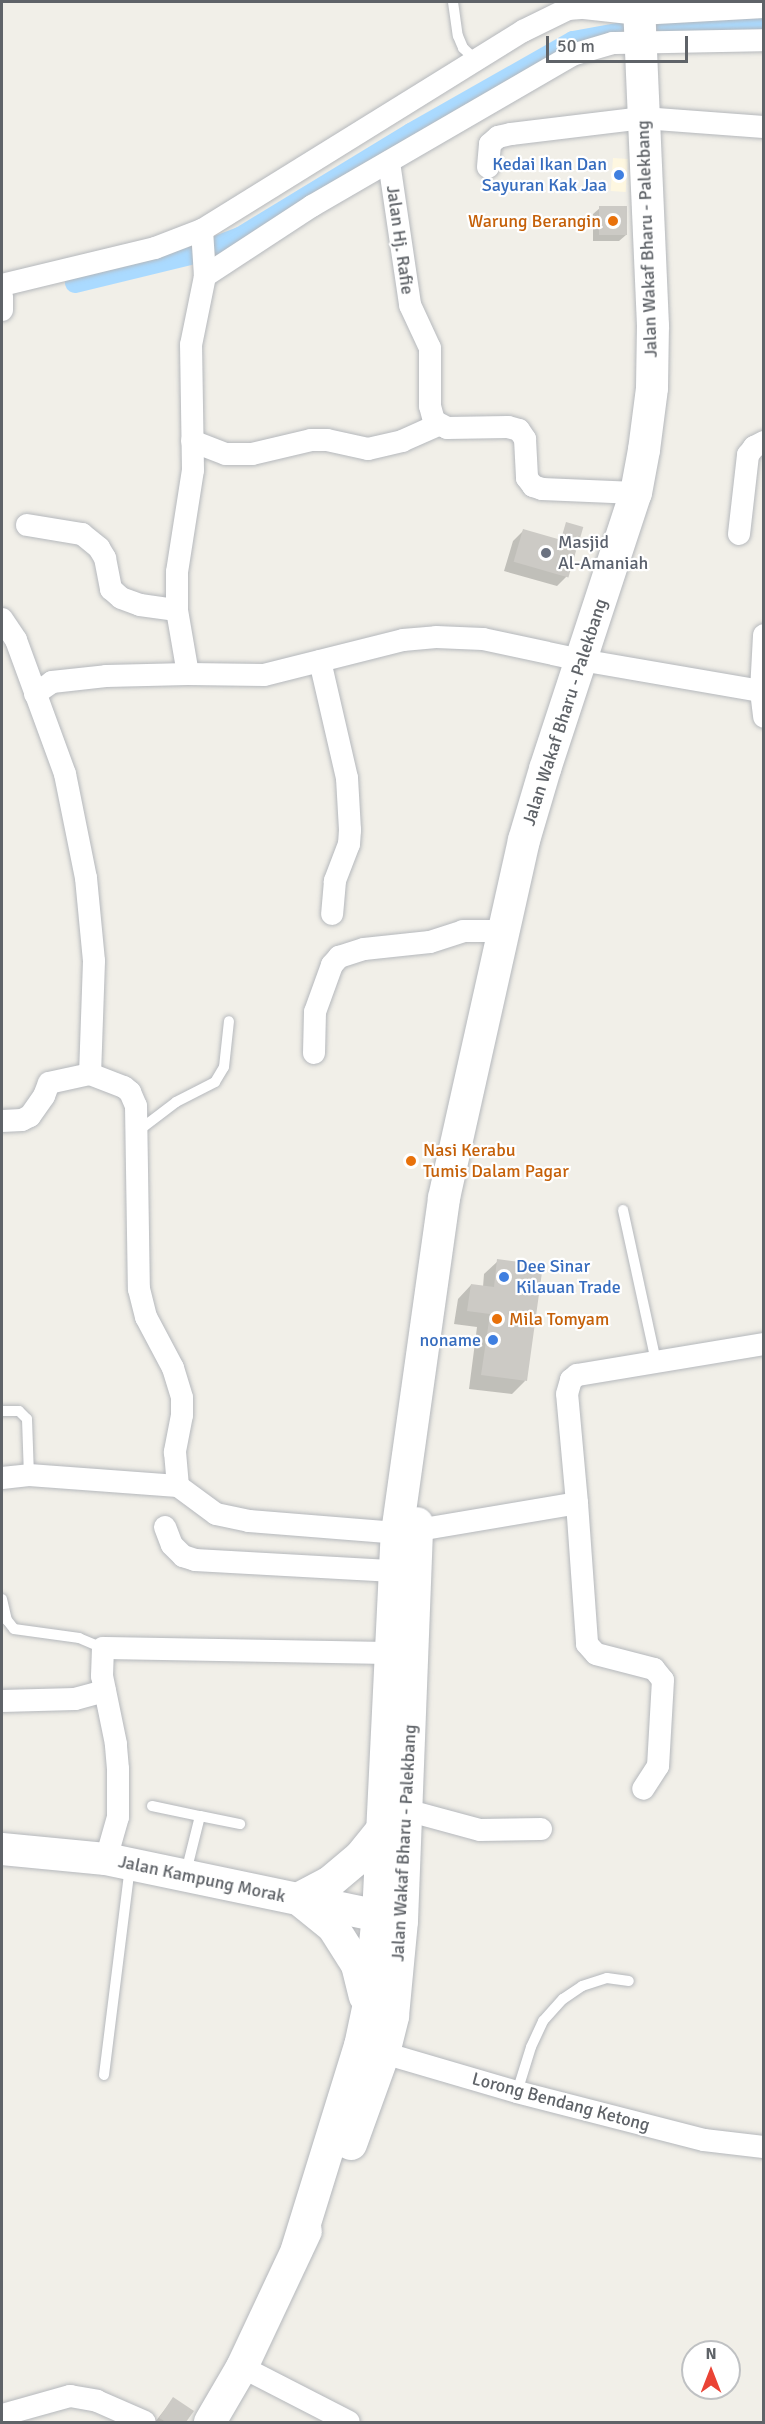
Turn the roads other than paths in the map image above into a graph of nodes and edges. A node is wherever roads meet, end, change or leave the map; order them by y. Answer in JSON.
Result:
{"nodes":[{"id":1,"x":453,"y":2,"type":"edge"},
{"id":2,"x":567,"y":5,"type":"edge"},
{"id":3,"x":764,"y":7,"type":"edge"},
{"id":4,"x":639,"y":20,"type":"edge"},
{"id":5,"x":764,"y":40,"type":"edge"},
{"id":6,"x":476,"y":60,"type":"junction"},
{"id":7,"x":643,"y":118,"type":"junction"},
{"id":8,"x":764,"y":127,"type":"edge"},
{"id":9,"x":389,"y":162,"type":"junction"},
{"id":10,"x":488,"y":167,"type":"dead end"},
{"id":11,"x":203,"y":235,"type":"junction"},
{"id":12,"x":205,"y":276,"type":"junction"},
{"id":13,"x":2,"y":285,"type":"edge"},
{"id":14,"x":2,"y":297,"type":"edge"},
{"id":15,"x":2,"y":306,"type":"edge"},
{"id":16,"x":2,"y":310,"type":"edge"},
{"id":17,"x":438,"y":425,"type":"junction"},
{"id":18,"x":192,"y":441,"type":"junction"},
{"id":19,"x":764,"y":442,"type":"edge"},
{"id":20,"x":636,"y":493,"type":"junction"},
{"id":21,"x":27,"y":525,"type":"dead end"},
{"id":22,"x":739,"y":534,"type":"dead end"},
{"id":23,"x":177,"y":610,"type":"junction"},
{"id":24,"x":2,"y":619,"type":"edge"},
{"id":25,"x":764,"y":634,"type":"edge"},
{"id":26,"x":581,"y":660,"type":"junction"},
{"id":27,"x":320,"y":661,"type":"junction"},
{"id":28,"x":188,"y":674,"type":"junction"},
{"id":29,"x":761,"y":691,"type":"junction"},
{"id":30,"x":35,"y":694,"type":"junction"},
{"id":31,"x":764,"y":717,"type":"edge"},
{"id":32,"x":332,"y":914,"type":"dead end"},
{"id":33,"x":504,"y":931,"type":"junction"},
{"id":34,"x":229,"y":1021,"type":"dead end"},
{"id":35,"x":314,"y":1053,"type":"dead end"},
{"id":36,"x":90,"y":1074,"type":"junction"},
{"id":37,"x":2,"y":1121,"type":"edge"},
{"id":38,"x":135,"y":1133,"type":"junction"},
{"id":39,"x":623,"y":1210,"type":"dead end"},
{"id":40,"x":764,"y":1344,"type":"edge"},
{"id":41,"x":656,"y":1361,"type":"junction"},
{"id":42,"x":2,"y":1411,"type":"edge"},
{"id":43,"x":29,"y":1475,"type":"junction"},
{"id":44,"x":2,"y":1478,"type":"edge"},
{"id":45,"x":178,"y":1486,"type":"junction"},
{"id":46,"x":577,"y":1503,"type":"junction"},
{"id":47,"x":165,"y":1527,"type":"dead end"},
{"id":48,"x":407,"y":1531,"type":"junction"},
{"id":49,"x":394,"y":1571,"type":"junction"},
{"id":50,"x":2,"y":1599,"type":"edge"},
{"id":51,"x":103,"y":1648,"type":"junction"},
{"id":52,"x":391,"y":1653,"type":"junction"},
{"id":53,"x":105,"y":1691,"type":"junction"},
{"id":54,"x":2,"y":1701,"type":"edge"},
{"id":55,"x":643,"y":1789,"type":"dead end"},
{"id":56,"x":152,"y":1806,"type":"dead end"},
{"id":57,"x":406,"y":1810,"type":"junction"},
{"id":58,"x":200,"y":1816,"type":"junction"},
{"id":59,"x":240,"y":1824,"type":"dead end"},
{"id":60,"x":542,"y":1829,"type":"dead end"},
{"id":61,"x":382,"y":1830,"type":"junction"},
{"id":62,"x":2,"y":1849,"type":"edge"},
{"id":63,"x":118,"y":1862,"type":"junction"},
{"id":64,"x":185,"y":1875,"type":"junction"},
{"id":65,"x":298,"y":1899,"type":"junction"},
{"id":66,"x":390,"y":1918,"type":"junction"},
{"id":67,"x":629,"y":1981,"type":"dead end"},
{"id":68,"x":368,"y":2009,"type":"junction"},
{"id":69,"x":372,"y":2049,"type":"junction"},
{"id":70,"x":104,"y":2075,"type":"dead end"},
{"id":71,"x":517,"y":2092,"type":"junction"},
{"id":72,"x":764,"y":2147,"type":"edge"},
{"id":73,"x":242,"y":2367,"type":"junction"},
{"id":74,"x":2,"y":2415,"type":"edge"},
{"id":75,"x":145,"y":2422,"type":"edge"},
{"id":76,"x":210,"y":2422,"type":"edge"},
{"id":77,"x":349,"y":2422,"type":"edge"}],
"edges":[{"from":1,"to":6,"type":"lane"},
{"from":2,"to":4,"type":"street"},
{"from":2,"to":6,"type":"street"},
{"from":3,"to":4,"type":"street"},
{"from":4,"to":5,"type":"street"},
{"from":4,"to":7,"type":"main road","name":"Jalan Wakaf Bharu - Palekbang"},
{"from":4,"to":9,"type":"street"},
{"from":6,"to":11,"type":"street"},
{"from":7,"to":8,"type":"street"},
{"from":7,"to":10,"type":"street"},
{"from":7,"to":20,"type":"main road","name":"Jalan Wakaf Bharu - Palekbang"},
{"from":9,"to":12,"type":"street"},
{"from":9,"to":17,"type":"street","name":"Jalan Hj. Rafie"},
{"from":11,"to":12,"type":"street"},
{"from":11,"to":13,"type":"street"},
{"from":12,"to":18,"type":"street"},
{"from":14,"to":15,"type":"street"},
{"from":15,"to":16,"type":"street"},
{"from":17,"to":18,"type":"street"},
{"from":17,"to":20,"type":"street"},
{"from":18,"to":23,"type":"street"},
{"from":19,"to":22,"type":"street"},
{"from":20,"to":26,"type":"main road","name":"Jalan Wakaf Bharu - Palekbang"},
{"from":21,"to":23,"type":"street"},
{"from":23,"to":28,"type":"street"},
{"from":24,"to":30,"type":"street"},
{"from":25,"to":29,"type":"street"},
{"from":26,"to":27,"type":"street"},
{"from":26,"to":29,"type":"street"},
{"from":26,"to":33,"type":"main road","name":"Jalan Wakaf Bharu - Palekbang"},
{"from":27,"to":28,"type":"street"},
{"from":27,"to":32,"type":"street"},
{"from":28,"to":30,"type":"street"},
{"from":29,"to":31,"type":"street"},
{"from":30,"to":36,"type":"street"},
{"from":33,"to":35,"type":"street"},
{"from":33,"to":48,"type":"main road","name":"Jalan Wakaf Bharu - Palekbang"},
{"from":34,"to":38,"type":"lane"},
{"from":36,"to":37,"type":"street"},
{"from":36,"to":38,"type":"street"},
{"from":38,"to":45,"type":"street"},
{"from":39,"to":41,"type":"lane"},
{"from":40,"to":41,"type":"street"},
{"from":41,"to":46,"type":"street"},
{"from":42,"to":43,"type":"lane"},
{"from":43,"to":44,"type":"street"},
{"from":43,"to":45,"type":"street"},
{"from":45,"to":48,"type":"street"},
{"from":46,"to":48,"type":"street"},
{"from":46,"to":55,"type":"street"},
{"from":47,"to":49,"type":"street"},
{"from":48,"to":49,"type":"main road","name":"Jalan Wakaf Bharu - Palekbang"},
{"from":48,"to":57,"type":"main road","name":"Jalan Wakaf Bharu - Palekbang"},
{"from":49,"to":52,"type":"main road","name":"Jalan Wakaf Bharu - Palekbang"},
{"from":50,"to":51,"type":"lane"},
{"from":51,"to":52,"type":"street"},
{"from":51,"to":53,"type":"street"},
{"from":52,"to":61,"type":"main road","name":"Jalan Wakaf Bharu - Palekbang"},
{"from":53,"to":54,"type":"street"},
{"from":53,"to":63,"type":"street"},
{"from":56,"to":58,"type":"lane"},
{"from":57,"to":60,"type":"street"},
{"from":57,"to":66,"type":"main road","name":"Jalan Wakaf Bharu - Palekbang"},
{"from":58,"to":59,"type":"lane"},
{"from":58,"to":64,"type":"lane"},
{"from":61,"to":65,"type":"main road"},
{"from":61,"to":66,"type":"main road","name":"Jalan Wakaf Bharu - Palekbang"},
{"from":62,"to":63,"type":"main road","name":"Jalan Kampung Morak"},
{"from":63,"to":64,"type":"main road","name":"Jalan Kampung Morak"},
{"from":63,"to":70,"type":"lane"},
{"from":64,"to":65,"type":"main road","name":"Jalan Kampung Morak"},
{"from":65,"to":66,"type":"main road","name":"Jalan Kampung Morak"},
{"from":65,"to":68,"type":"main road"},
{"from":66,"to":68,"type":"main road","name":"Jalan Wakaf Bharu - Palekbang"},
{"from":66,"to":69,"type":"main road","name":"Jalan Wakaf Bharu - Palekbang"},
{"from":67,"to":71,"type":"lane"},
{"from":68,"to":69,"type":"main road","name":"Jalan Wakaf Bharu - Palekbang"},
{"from":69,"to":71,"type":"street","name":"Lorong Bendang Ketong"},
{"from":69,"to":73,"type":"main road","name":"Jalan Wakaf Bharu - Palekbang"},
{"from":71,"to":72,"type":"street","name":"Lorong Bendang Ketong"},
{"from":73,"to":76,"type":"main road","name":"Jalan Wakaf Bharu - Palekbang"},
{"from":73,"to":77,"type":"street"},
{"from":74,"to":75,"type":"street"}]}
